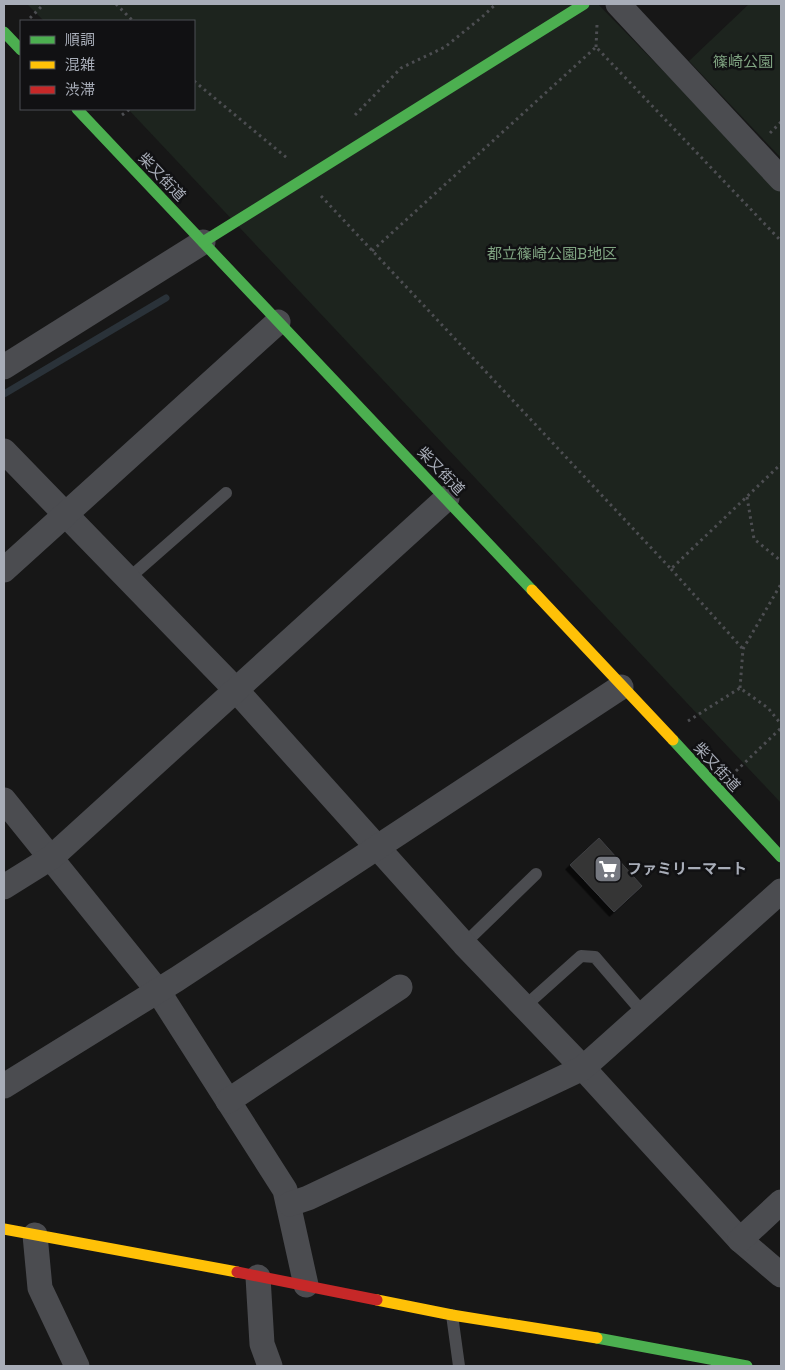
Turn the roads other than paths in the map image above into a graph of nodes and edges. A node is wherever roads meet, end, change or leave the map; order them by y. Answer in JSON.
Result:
{"nodes":[{"id":1,"x":584,"y":4,"type":"edge"},
{"id":2,"x":618,"y":4,"type":"edge"},
{"id":3,"x":4,"y":32,"type":"edge"},
{"id":4,"x":20,"y":49,"type":"edge"},
{"id":5,"x":78,"y":110,"type":"edge"},
{"id":6,"x":781,"y":179,"type":"edge"},
{"id":7,"x":203,"y":242,"type":"junction"},
{"id":8,"x":278,"y":322,"type":"junction"},
{"id":9,"x":4,"y":367,"type":"edge"},
{"id":10,"x":4,"y":451,"type":"edge"},
{"id":11,"x":226,"y":493,"type":"dead end"},
{"id":12,"x":447,"y":498,"type":"junction"},
{"id":13,"x":64,"y":514,"type":"junction"},
{"id":14,"x":4,"y":570,"type":"edge"},
{"id":15,"x":128,"y":579,"type":"junction"},
{"id":16,"x":621,"y":687,"type":"junction"},
{"id":17,"x":236,"y":690,"type":"junction"},
{"id":18,"x":4,"y":800,"type":"edge"},
{"id":19,"x":377,"y":848,"type":"junction"},
{"id":20,"x":781,"y":856,"type":"edge"},
{"id":21,"x":52,"y":857,"type":"junction"},
{"id":22,"x":536,"y":874,"type":"dead end"},
{"id":23,"x":4,"y":887,"type":"edge"},
{"id":24,"x":781,"y":891,"type":"edge"},
{"id":25,"x":464,"y":944,"type":"junction"},
{"id":26,"x":400,"y":987,"type":"dead end"},
{"id":27,"x":158,"y":991,"type":"junction"},
{"id":28,"x":524,"y":1007,"type":"junction"},
{"id":29,"x":644,"y":1014,"type":"junction"},
{"id":30,"x":584,"y":1068,"type":"junction"},
{"id":31,"x":4,"y":1086,"type":"edge"},
{"id":32,"x":228,"y":1100,"type":"junction"},
{"id":33,"x":781,"y":1202,"type":"edge"},
{"id":34,"x":290,"y":1204,"type":"junction"},
{"id":35,"x":4,"y":1229,"type":"edge"},
{"id":36,"x":35,"y":1235,"type":"junction"},
{"id":37,"x":740,"y":1240,"type":"junction"},
{"id":38,"x":781,"y":1275,"type":"edge"},
{"id":39,"x":258,"y":1277,"type":"junction"},
{"id":40,"x":306,"y":1285,"type":"junction"},
{"id":41,"x":452,"y":1315,"type":"junction"},
{"id":42,"x":78,"y":1366,"type":"edge"},
{"id":43,"x":270,"y":1366,"type":"edge"},
{"id":44,"x":459,"y":1366,"type":"edge"},
{"id":45,"x":747,"y":1366,"type":"edge"}],
"edges":[{"from":1,"to":7,"type":"street"},
{"from":2,"to":6,"type":"street"},
{"from":3,"to":4,"type":"street"},
{"from":5,"to":7,"type":"street","name":"柴又街道"},
{"from":7,"to":8,"type":"street","name":"柴又街道"},
{"from":7,"to":9,"type":"street"},
{"from":8,"to":12,"type":"street","name":"柴又街道"},
{"from":8,"to":13,"type":"street"},
{"from":10,"to":13,"type":"street"},
{"from":11,"to":15,"type":"lane"},
{"from":12,"to":16,"type":"street","name":"柴又街道"},
{"from":12,"to":17,"type":"street"},
{"from":13,"to":14,"type":"street"},
{"from":13,"to":15,"type":"street"},
{"from":15,"to":17,"type":"street"},
{"from":16,"to":19,"type":"street"},
{"from":16,"to":20,"type":"street","name":"柴又街道"},
{"from":17,"to":19,"type":"street"},
{"from":17,"to":21,"type":"street"},
{"from":18,"to":21,"type":"street"},
{"from":19,"to":25,"type":"street"},
{"from":19,"to":27,"type":"street"},
{"from":21,"to":23,"type":"street"},
{"from":21,"to":27,"type":"street"},
{"from":22,"to":25,"type":"lane"},
{"from":24,"to":29,"type":"street"},
{"from":25,"to":28,"type":"street"},
{"from":26,"to":32,"type":"street"},
{"from":27,"to":31,"type":"street"},
{"from":27,"to":32,"type":"street"},
{"from":28,"to":29,"type":"lane"},
{"from":28,"to":30,"type":"street"},
{"from":29,"to":30,"type":"street"},
{"from":30,"to":34,"type":"street"},
{"from":30,"to":37,"type":"street"},
{"from":32,"to":34,"type":"street"},
{"from":33,"to":37,"type":"street"},
{"from":34,"to":40,"type":"street"},
{"from":35,"to":36,"type":"street"},
{"from":36,"to":39,"type":"street"},
{"from":36,"to":42,"type":"street"},
{"from":37,"to":38,"type":"street"},
{"from":39,"to":40,"type":"street"},
{"from":39,"to":43,"type":"street"},
{"from":40,"to":41,"type":"street"},
{"from":41,"to":44,"type":"lane"},
{"from":41,"to":45,"type":"street"}]}
